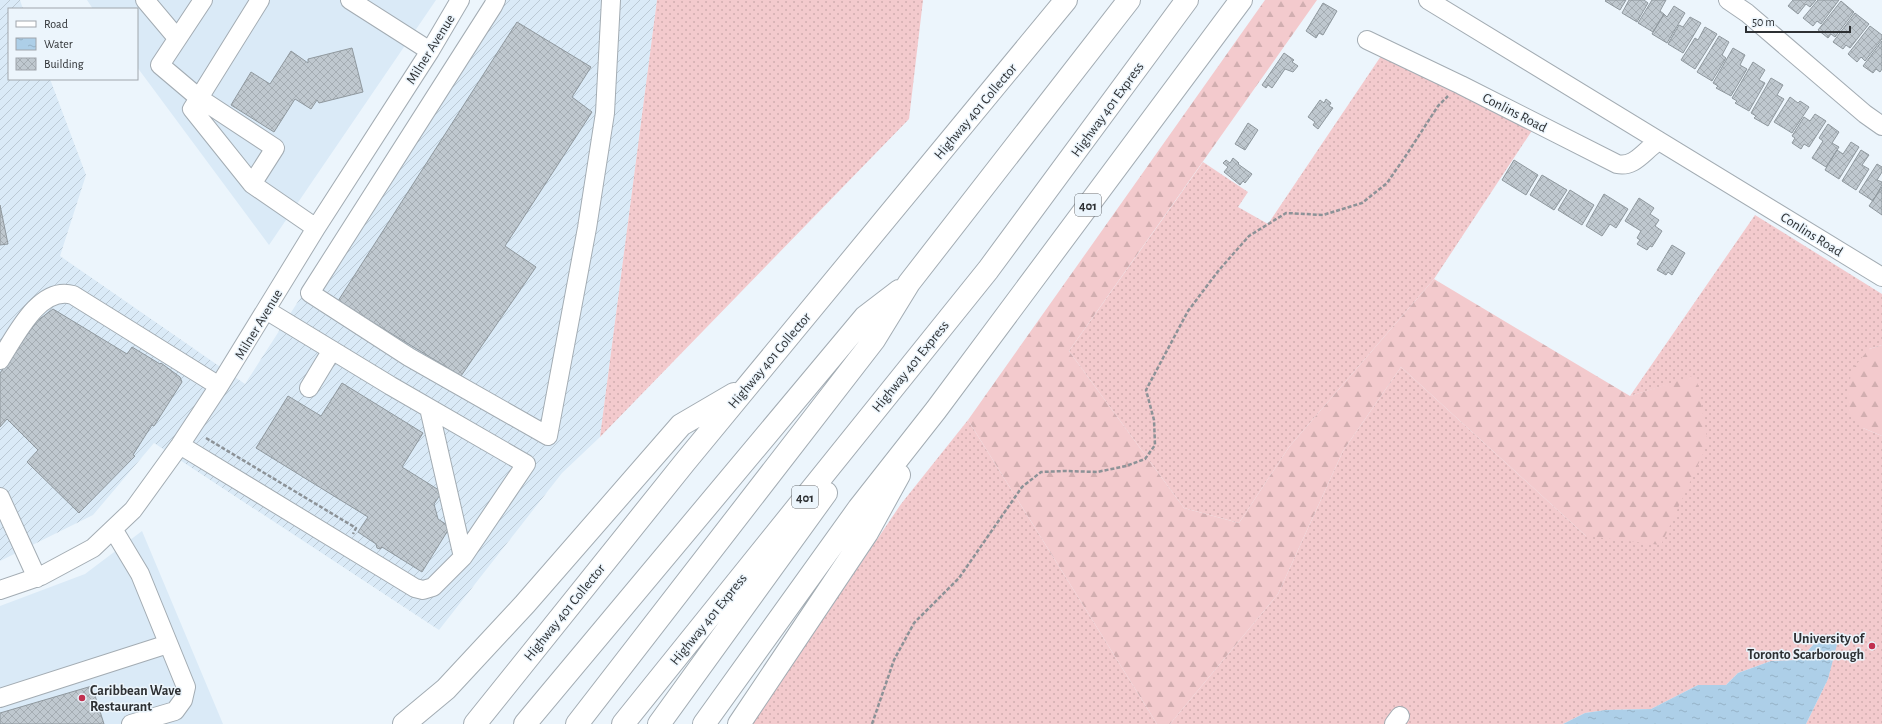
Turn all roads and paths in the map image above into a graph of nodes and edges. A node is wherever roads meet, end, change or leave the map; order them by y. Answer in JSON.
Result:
{"nodes":[{"id":1,"x":145,"y":0,"type":"edge"},
{"id":2,"x":202,"y":0,"type":"edge"},
{"id":3,"x":260,"y":0,"type":"edge"},
{"id":4,"x":350,"y":0,"type":"edge"},
{"id":5,"x":460,"y":0,"type":"edge"},
{"id":6,"x":496,"y":0,"type":"edge"},
{"id":7,"x":611,"y":0,"type":"edge"},
{"id":8,"x":1066,"y":0,"type":"edge"},
{"id":9,"x":1129,"y":0,"type":"edge"},
{"id":10,"x":1187,"y":0,"type":"edge"},
{"id":11,"x":1241,"y":0,"type":"edge"},
{"id":12,"x":1428,"y":0,"type":"edge"},
{"id":13,"x":1728,"y":0,"type":"edge"},
{"id":14,"x":1751,"y":6,"type":"edge"},
{"id":15,"x":177,"y":38,"type":"junction"},
{"id":16,"x":1367,"y":40,"type":"dead end"},
{"id":17,"x":430,"y":51,"type":"junction"},
{"id":18,"x":1460,"y":85,"type":"junction"},
{"id":19,"x":199,"y":98,"type":"junction"},
{"id":20,"x":1882,"y":126,"type":"edge"},
{"id":21,"x":1659,"y":141,"type":"junction"},
{"id":22,"x":252,"y":184,"type":"junction"},
{"id":23,"x":316,"y":228,"type":"junction"},
{"id":24,"x":988,"y":270,"type":"junction"},
{"id":25,"x":1882,"y":277,"type":"edge"},
{"id":26,"x":909,"y":283,"type":"junction"},
{"id":27,"x":266,"y":310,"type":"junction"},
{"id":28,"x":332,"y":350,"type":"junction"},
{"id":29,"x":0,"y":360,"type":"edge"},
{"id":30,"x":219,"y":386,"type":"junction"},
{"id":31,"x":747,"y":387,"type":"junction"},
{"id":32,"x":309,"y":388,"type":"dead end"},
{"id":33,"x":429,"y":408,"type":"junction"},
{"id":34,"x":936,"y":410,"type":"junction"},
{"id":35,"x":206,"y":438,"type":"dead end"},
{"id":36,"x":180,"y":445,"type":"junction"},
{"id":37,"x":0,"y":497,"type":"edge"},
{"id":38,"x":113,"y":529,"type":"junction"},
{"id":39,"x":346,"y":547,"type":"junction"},
{"id":40,"x":463,"y":557,"type":"junction"},
{"id":41,"x":37,"y":578,"type":"junction"},
{"id":42,"x":0,"y":590,"type":"edge"},
{"id":43,"x":168,"y":644,"type":"junction"},
{"id":44,"x":0,"y":698,"type":"edge"},
{"id":45,"x":131,"y":724,"type":"edge"},
{"id":46,"x":404,"y":724,"type":"edge"},
{"id":47,"x":475,"y":724,"type":"edge"},
{"id":48,"x":525,"y":724,"type":"edge"},
{"id":49,"x":577,"y":724,"type":"edge"},
{"id":50,"x":623,"y":724,"type":"edge"},
{"id":51,"x":659,"y":724,"type":"edge"},
{"id":52,"x":704,"y":724,"type":"edge"},
{"id":53,"x":739,"y":724,"type":"edge"},
{"id":54,"x":872,"y":724,"type":"edge"}],
"edges":[{"from":1,"to":15,"type":"street"},
{"from":2,"to":15,"type":"street"},
{"from":3,"to":19,"type":"street"},
{"from":4,"to":17,"type":"street"},
{"from":5,"to":17,"type":"street","name":"Milner Avenue"},
{"from":6,"to":7,"type":"street"},
{"from":8,"to":31,"type":"highway","name":"Highway 401 Collector"},
{"from":9,"to":26,"type":"highway"},
{"from":10,"to":24,"type":"highway","name":"Highway 401 Express","number":"401"},
{"from":11,"to":34,"type":"highway","number":"401"},
{"from":12,"to":21,"type":"street","name":"Conlins Road"},
{"from":13,"to":14,"type":"street"},
{"from":14,"to":20,"type":"street"},
{"from":15,"to":19,"type":"street"},
{"from":16,"to":18,"type":"street","name":"Conlins Road"},
{"from":17,"to":23,"type":"street","name":"Milner Avenue"},
{"from":18,"to":21,"type":"street","name":"Conlins Road"},
{"from":18,"to":54,"type":"path"},
{"from":19,"to":22,"type":"street"},
{"from":19,"to":22,"type":"street"},
{"from":21,"to":25,"type":"street","name":"Conlins Road"},
{"from":22,"to":23,"type":"street"},
{"from":23,"to":27,"type":"street","name":"Milner Avenue"},
{"from":24,"to":50,"type":"highway","name":"Highway 401 Express","number":"401"},
{"from":24,"to":51,"type":"highway"},
{"from":26,"to":48,"type":"highway"},
{"from":26,"to":49,"type":"highway"},
{"from":27,"to":28,"type":"street"},
{"from":27,"to":30,"type":"street","name":"Milner Avenue"},
{"from":28,"to":32,"type":"street"},
{"from":28,"to":33,"type":"street"},
{"from":29,"to":30,"type":"street"},
{"from":30,"to":36,"type":"street","name":"Milner Avenue"},
{"from":31,"to":46,"type":"highway"},
{"from":31,"to":47,"type":"highway","name":"Highway 401 Collector"},
{"from":33,"to":40,"type":"street"},
{"from":33,"to":40,"type":"street"},
{"from":34,"to":52,"type":"highway","number":"401"},
{"from":34,"to":53,"type":"highway"},
{"from":35,"to":39,"type":"path"},
{"from":36,"to":38,"type":"street","name":"Milner Avenue"},
{"from":36,"to":39,"type":"street"},
{"from":37,"to":41,"type":"street"},
{"from":38,"to":41,"type":"street","name":"Milner Avenue"},
{"from":38,"to":43,"type":"street"},
{"from":39,"to":40,"type":"street"},
{"from":41,"to":42,"type":"street","name":"Milner Avenue"},
{"from":43,"to":44,"type":"street"},
{"from":43,"to":45,"type":"street"}]}
